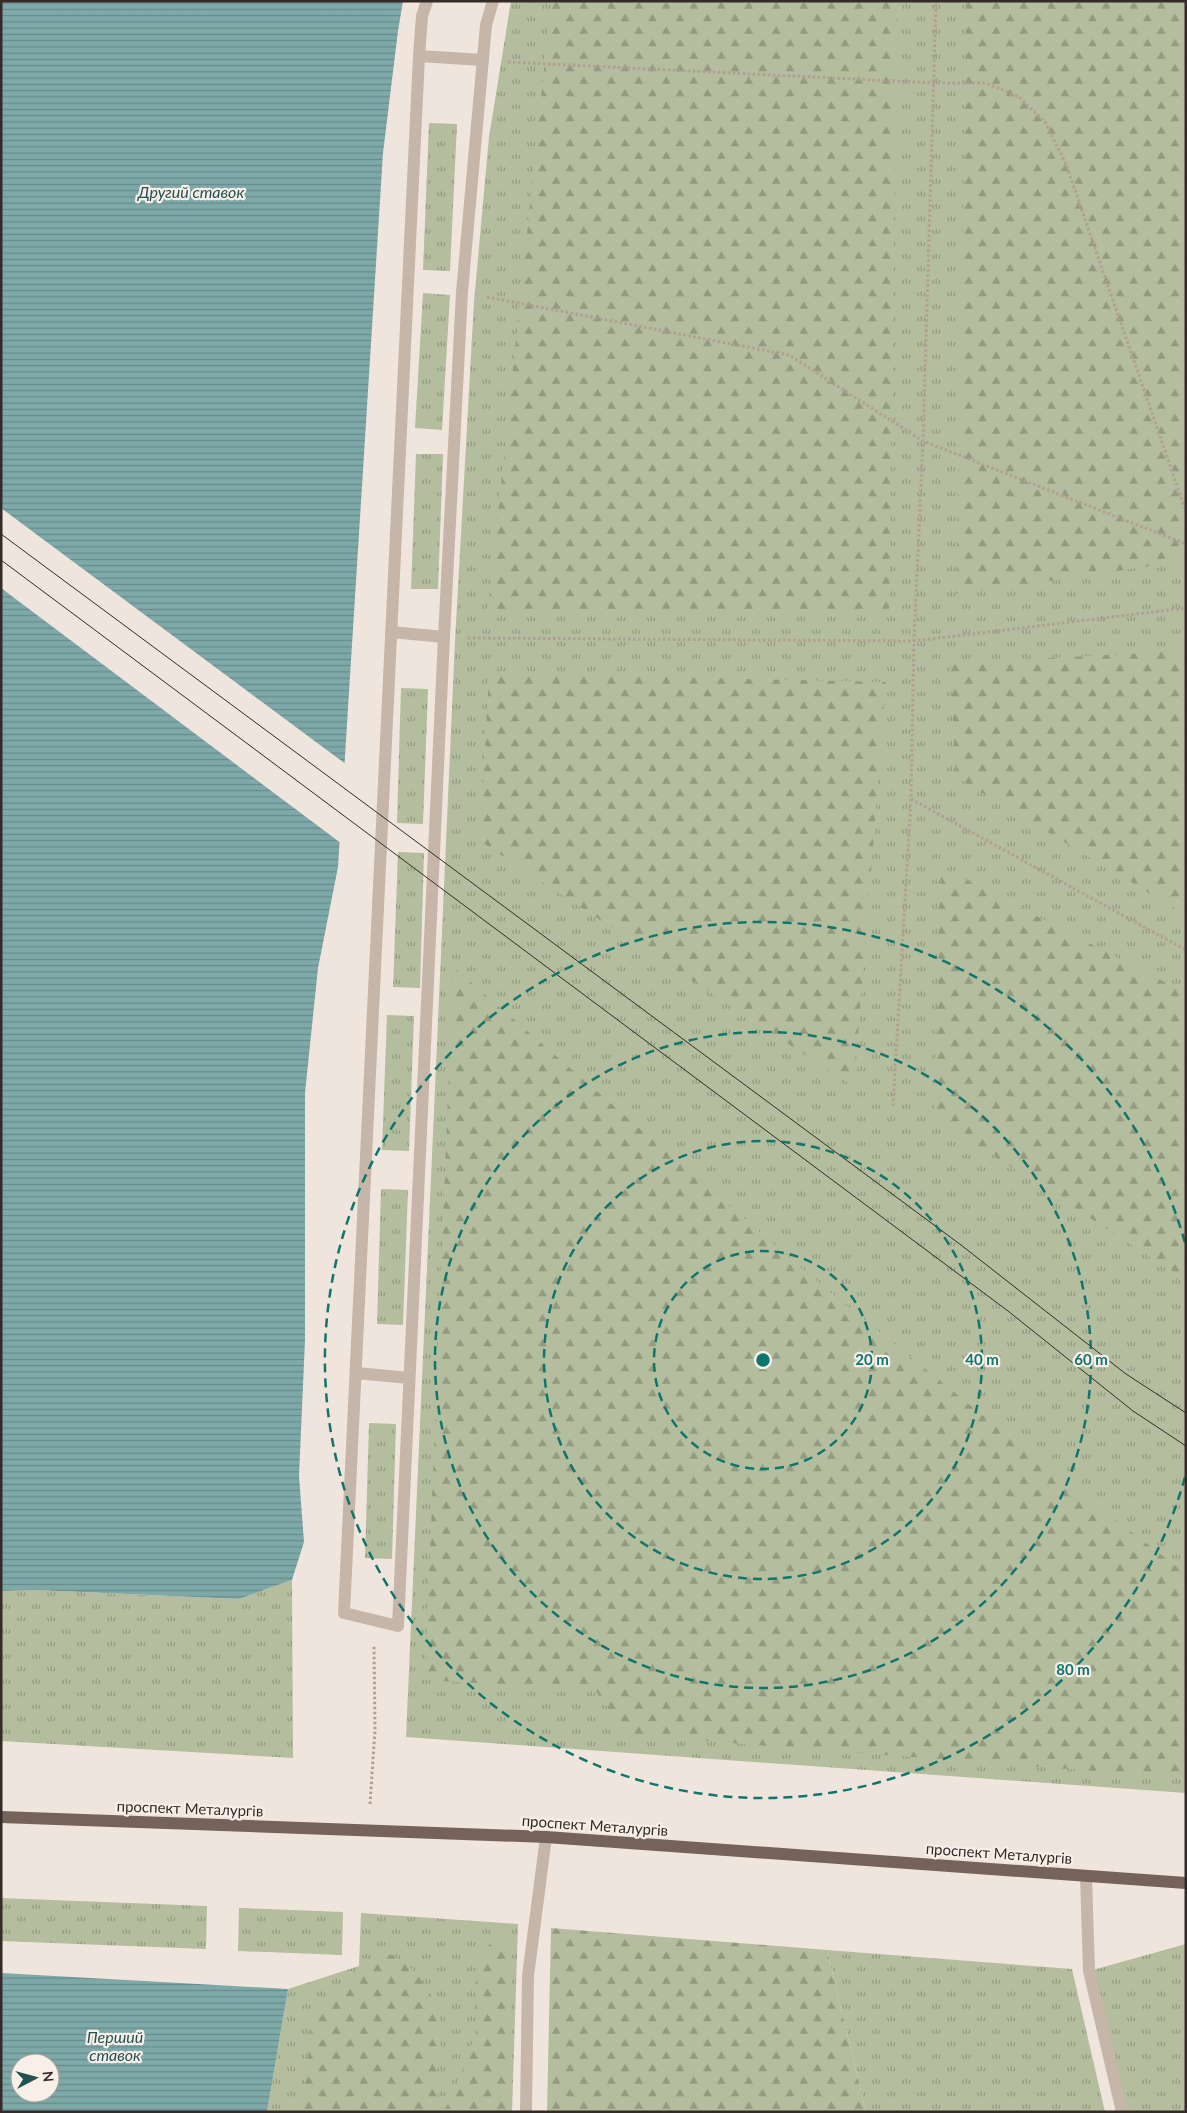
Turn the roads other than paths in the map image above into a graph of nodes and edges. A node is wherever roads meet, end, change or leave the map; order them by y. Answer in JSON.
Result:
{"nodes":[{"id":1,"x":427,"y":1,"type":"edge"},
{"id":2,"x":493,"y":1,"type":"edge"},
{"id":3,"x":419,"y":56,"type":"junction"},
{"id":4,"x":482,"y":60,"type":"junction"},
{"id":5,"x":391,"y":632,"type":"junction"},
{"id":6,"x":444,"y":638,"type":"junction"},
{"id":7,"x":356,"y":1373,"type":"junction"},
{"id":8,"x":409,"y":1378,"type":"junction"},
{"id":9,"x":1,"y":1817,"type":"edge"},
{"id":10,"x":546,"y":1837,"type":"junction"},
{"id":11,"x":1086,"y":1876,"type":"junction"},
{"id":12,"x":1186,"y":1883,"type":"edge"},
{"id":13,"x":526,"y":2112,"type":"edge"},
{"id":14,"x":1122,"y":2112,"type":"edge"}],
"edges":[{"from":1,"to":3,"type":"street"},
{"from":2,"to":4,"type":"street"},
{"from":3,"to":4,"type":"street"},
{"from":3,"to":5,"type":"street"},
{"from":4,"to":6,"type":"street"},
{"from":5,"to":6,"type":"street"},
{"from":5,"to":7,"type":"street"},
{"from":6,"to":8,"type":"street"},
{"from":7,"to":8,"type":"street"},
{"from":7,"to":8,"type":"street"},
{"from":9,"to":10,"type":"main road","name":"проспект Металургів"},
{"from":10,"to":11,"type":"main road","name":"проспект Металургів"},
{"from":10,"to":13,"type":"street"},
{"from":11,"to":12,"type":"main road","name":"проспект Металургів"},
{"from":11,"to":14,"type":"street"}]}
